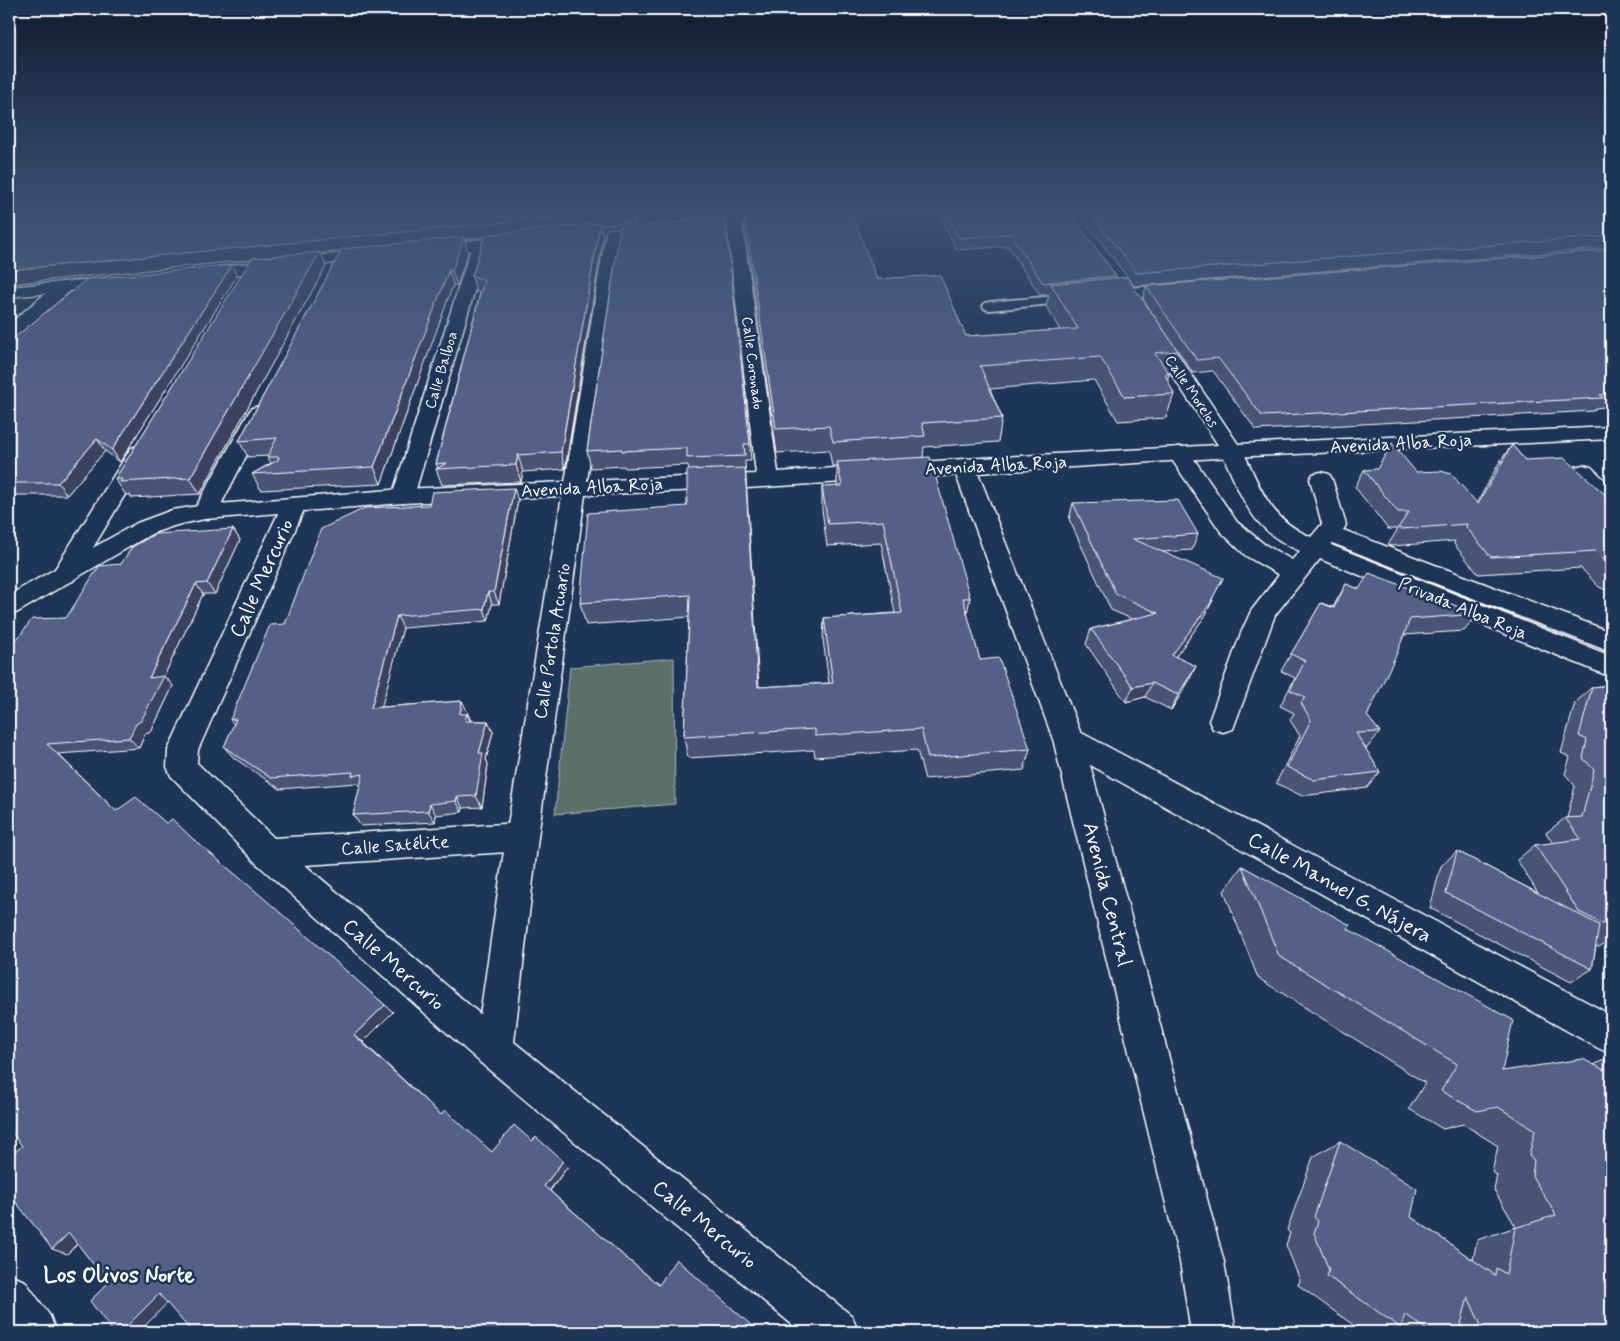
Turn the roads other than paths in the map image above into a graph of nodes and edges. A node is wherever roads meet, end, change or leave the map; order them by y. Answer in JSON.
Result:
{"nodes":[{"id":1,"x":274,"y":272,"type":"edge"},
{"id":2,"x":333,"y":272,"type":"edge"},
{"id":3,"x":472,"y":272,"type":"edge"},
{"id":4,"x":608,"y":272,"type":"edge"},
{"id":5,"x":741,"y":272,"type":"edge"},
{"id":6,"x":183,"y":275,"type":"edge"},
{"id":7,"x":331,"y":276,"type":"edge"},
{"id":8,"x":133,"y":280,"type":"edge"},
{"id":9,"x":64,"y":287,"type":"junction"},
{"id":10,"x":1197,"y":288,"type":"edge"},
{"id":11,"x":9,"y":292,"type":"edge"},
{"id":12,"x":1088,"y":297,"type":"edge"},
{"id":13,"x":990,"y":306,"type":"dead end"},
{"id":14,"x":9,"y":333,"type":"edge"},
{"id":15,"x":266,"y":398,"type":"edge"},
{"id":16,"x":1611,"y":433,"type":"edge"},
{"id":17,"x":148,"y":439,"type":"edge"},
{"id":18,"x":1232,"y":451,"type":"junction"},
{"id":19,"x":1179,"y":454,"type":"junction"},
{"id":20,"x":964,"y":466,"type":"junction"},
{"id":21,"x":1583,"y":472,"type":"edge"},
{"id":22,"x":768,"y":478,"type":"junction"},
{"id":23,"x":1321,"y":479,"type":"dead end"},
{"id":24,"x":575,"y":488,"type":"junction"},
{"id":25,"x":403,"y":496,"type":"junction"},
{"id":26,"x":1611,"y":499,"type":"edge"},
{"id":27,"x":294,"y":505,"type":"junction"},
{"id":28,"x":205,"y":512,"type":"junction"},
{"id":29,"x":1322,"y":541,"type":"junction"},
{"id":30,"x":1294,"y":573,"type":"junction"},
{"id":31,"x":64,"y":575,"type":"junction"},
{"id":32,"x":9,"y":606,"type":"edge"},
{"id":33,"x":1611,"y":642,"type":"edge"},
{"id":34,"x":1611,"y":667,"type":"edge"},
{"id":35,"x":1223,"y":721,"type":"dead end"},
{"id":36,"x":1068,"y":739,"type":"junction"},
{"id":37,"x":522,"y":837,"type":"junction"},
{"id":38,"x":267,"y":853,"type":"junction"},
{"id":39,"x":1611,"y":1035,"type":"edge"},
{"id":40,"x":494,"y":1050,"type":"junction"},
{"id":41,"x":9,"y":1297,"type":"edge"},
{"id":42,"x":34,"y":1332,"type":"edge"},
{"id":43,"x":836,"y":1332,"type":"edge"},
{"id":44,"x":1214,"y":1332,"type":"edge"}],
"edges":[{"from":1,"to":6,"type":"street"},
{"from":2,"to":7,"type":"street"},
{"from":3,"to":25,"type":"street","name":"Calle Balboa"},
{"from":4,"to":24,"type":"street","name":"Calle Portola Acuario"},
{"from":5,"to":22,"type":"street","name":"Calle Coronado"},
{"from":8,"to":9,"type":"street"},
{"from":9,"to":11,"type":"street"},
{"from":9,"to":14,"type":"street"},
{"from":10,"to":18,"type":"street","name":"Calle Morelos"},
{"from":12,"to":13,"type":"lane"},
{"from":15,"to":28,"type":"street"},
{"from":16,"to":18,"type":"street","name":"Avenida Alba Roja"},
{"from":17,"to":31,"type":"street"},
{"from":18,"to":19,"type":"street","name":"Avenida Alba Roja"},
{"from":18,"to":29,"type":"street","name":"Calle Morelos"},
{"from":19,"to":20,"type":"street","name":"Avenida Alba Roja"},
{"from":19,"to":30,"type":"street"},
{"from":20,"to":22,"type":"street","name":"Avenida Alba Roja"},
{"from":20,"to":36,"type":"street","name":"Avenida Central"},
{"from":21,"to":26,"type":"street"},
{"from":22,"to":24,"type":"street","name":"Avenida Alba Roja"},
{"from":23,"to":29,"type":"street"},
{"from":24,"to":25,"type":"street","name":"Avenida Alba Roja"},
{"from":24,"to":37,"type":"street","name":"Calle Portola Acuario"},
{"from":25,"to":27,"type":"street","name":"Avenida Alba Roja"},
{"from":27,"to":28,"type":"street","name":"Avenida Alba Roja"},
{"from":27,"to":38,"type":"street","name":"Calle Mercurio"},
{"from":28,"to":31,"type":"street","name":"Avenida Alba Roja"},
{"from":29,"to":30,"type":"street"},
{"from":29,"to":33,"type":"street","name":"Privada Alba Roja"},
{"from":29,"to":34,"type":"street","name":"Privada Alba Roja"},
{"from":30,"to":35,"type":"street"},
{"from":31,"to":32,"type":"street","name":"Avenida Alba Roja"},
{"from":36,"to":39,"type":"street","name":"Calle Manuel G. Nájera"},
{"from":36,"to":44,"type":"street","name":"Avenida Central"},
{"from":37,"to":38,"type":"street","name":"Calle Satélite"},
{"from":37,"to":40,"type":"street","name":"Calle Portola Acuario"},
{"from":38,"to":40,"type":"street","name":"Calle Mercurio"},
{"from":40,"to":43,"type":"street","name":"Calle Mercurio"},
{"from":41,"to":42,"type":"street"}]}
